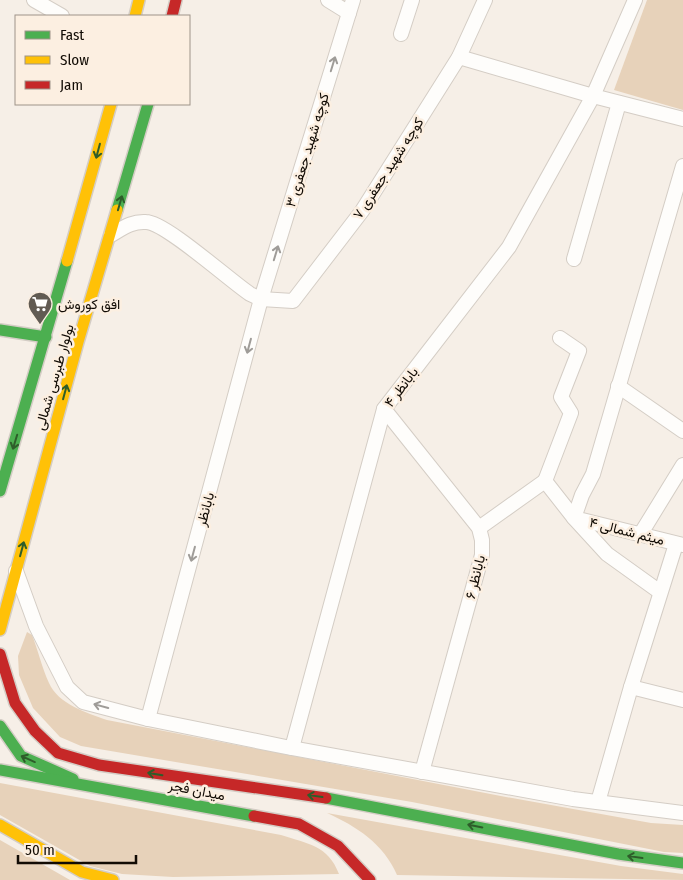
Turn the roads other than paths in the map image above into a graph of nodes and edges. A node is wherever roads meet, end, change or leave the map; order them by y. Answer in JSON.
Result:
{"nodes":[{"id":1,"x":34,"y":0,"type":"edge"},
{"id":2,"x":139,"y":0,"type":"edge"},
{"id":3,"x":176,"y":0,"type":"edge"},
{"id":4,"x":328,"y":0,"type":"edge"},
{"id":5,"x":412,"y":0,"type":"edge"},
{"id":6,"x":485,"y":0,"type":"edge"},
{"id":7,"x":635,"y":0,"type":"edge"},
{"id":8,"x":351,"y":6,"type":"edge"},
{"id":9,"x":60,"y":15,"type":"edge"},
{"id":10,"x":135,"y":15,"type":"edge"},
{"id":11,"x":172,"y":15,"type":"edge"},
{"id":12,"x":401,"y":34,"type":"dead end"},
{"id":13,"x":459,"y":57,"type":"junction"},
{"id":14,"x":593,"y":96,"type":"junction"},
{"id":15,"x":620,"y":103,"type":"junction"},
{"id":16,"x":110,"y":105,"type":"edge"},
{"id":17,"x":148,"y":105,"type":"edge"},
{"id":18,"x":683,"y":119,"type":"edge"},
{"id":19,"x":683,"y":166,"type":"edge"},
{"id":20,"x":111,"y":235,"type":"junction"},
{"id":21,"x":574,"y":259,"type":"dead end"},
{"id":22,"x":261,"y":299,"type":"junction"},
{"id":23,"x":0,"y":330,"type":"edge"},
{"id":24,"x":46,"y":337,"type":"junction"},
{"id":25,"x":560,"y":338,"type":"dead end"},
{"id":26,"x":618,"y":386,"type":"junction"},
{"id":27,"x":384,"y":409,"type":"junction"},
{"id":28,"x":683,"y":431,"type":"edge"},
{"id":29,"x":683,"y":465,"type":"edge"},
{"id":30,"x":545,"y":481,"type":"junction"},
{"id":31,"x":0,"y":491,"type":"edge"},
{"id":32,"x":574,"y":518,"type":"junction"},
{"id":33,"x":479,"y":528,"type":"junction"},
{"id":34,"x":640,"y":535,"type":"junction"},
{"id":35,"x":679,"y":545,"type":"edge"},
{"id":36,"x":16,"y":570,"type":"junction"},
{"id":37,"x":660,"y":592,"type":"junction"},
{"id":38,"x":0,"y":630,"type":"edge"},
{"id":39,"x":0,"y":654,"type":"edge"},
{"id":40,"x":631,"y":687,"type":"junction"},
{"id":41,"x":683,"y":700,"type":"edge"},
{"id":42,"x":148,"y":719,"type":"junction"},
{"id":43,"x":0,"y":726,"type":"edge"},
{"id":44,"x":292,"y":748,"type":"junction"},
{"id":45,"x":0,"y":770,"type":"edge"},
{"id":46,"x":422,"y":772,"type":"junction"},
{"id":47,"x":89,"y":785,"type":"junction"},
{"id":48,"x":598,"y":802,"type":"junction"},
{"id":49,"x":683,"y":813,"type":"edge"},
{"id":50,"x":0,"y":825,"type":"edge"},
{"id":51,"x":683,"y":863,"type":"edge"},
{"id":52,"x":113,"y":880,"type":"edge"},
{"id":53,"x":370,"y":880,"type":"edge"}],
"edges":[{"from":1,"to":9,"type":"street"},
{"from":2,"to":10,"type":"main road"},
{"from":3,"to":11,"type":"main road"},
{"from":4,"to":8,"type":"street"},
{"from":5,"to":12,"type":"street"},
{"from":6,"to":13,"type":"street","name":"کوچه شهید جعفری ۷"},
{"from":7,"to":14,"type":"street","name":"بابانظر ۴"},
{"from":22,"to":8,"type":"street","name":"کوچه شهید جعفری ۳","one_way":true},
{"from":13,"to":14,"type":"street"},
{"from":13,"to":22,"type":"street","name":"کوچه شهید جعفری ۷"},
{"from":14,"to":15,"type":"street"},
{"from":14,"to":27,"type":"street","name":"بابانظر ۴"},
{"from":15,"to":18,"type":"street"},
{"from":15,"to":21,"type":"street"},
{"from":16,"to":24,"type":"main road","name":"بولوار طبرسی شمالی","one_way":true},
{"from":20,"to":17,"type":"main road","name":"بولوار طبرسی شمالی","one_way":true},
{"from":19,"to":26,"type":"street"},
{"from":20,"to":22,"type":"street"},
{"from":36,"to":20,"type":"main road","name":"بولوار طبرسی شمالی","one_way":true},
{"from":22,"to":42,"type":"street","name":"بابانظر","one_way":true},
{"from":23,"to":24,"type":"main road"},
{"from":24,"to":31,"type":"main road","name":"بولوار طبرسی شمالی","one_way":true},
{"from":25,"to":30,"type":"street"},
{"from":26,"to":28,"type":"street"},
{"from":26,"to":32,"type":"street"},
{"from":27,"to":33,"type":"street"},
{"from":27,"to":44,"type":"street","name":"بابانظر ۴"},
{"from":29,"to":34,"type":"street"},
{"from":30,"to":32,"type":"street","name":"میثم شمالی ۴"},
{"from":30,"to":33,"type":"street"},
{"from":32,"to":34,"type":"street","name":"میثم شمالی ۴"},
{"from":32,"to":37,"type":"street"},
{"from":33,"to":46,"type":"street","name":"بابانظر ۶"},
{"from":34,"to":35,"type":"street","name":"میثم شمالی ۴"},
{"from":35,"to":37,"type":"street"},
{"from":36,"to":38,"type":"main road","name":"بولوار طبرسی شمالی"},
{"from":42,"to":36,"type":"street","one_way":true},
{"from":37,"to":40,"type":"street"},
{"from":51,"to":39,"type":"main road","one_way":true},
{"from":40,"to":41,"type":"street"},
{"from":40,"to":48,"type":"street"},
{"from":42,"to":44,"type":"street"},
{"from":47,"to":43,"type":"main road","one_way":true},
{"from":44,"to":46,"type":"street"},
{"from":45,"to":47,"type":"main road","name":"میدان فجر"},
{"from":46,"to":48,"type":"street"},
{"from":47,"to":53,"type":"main road","name":"میدان فجر"},
{"from":48,"to":49,"type":"street"},
{"from":50,"to":52,"type":"main road"}]}
